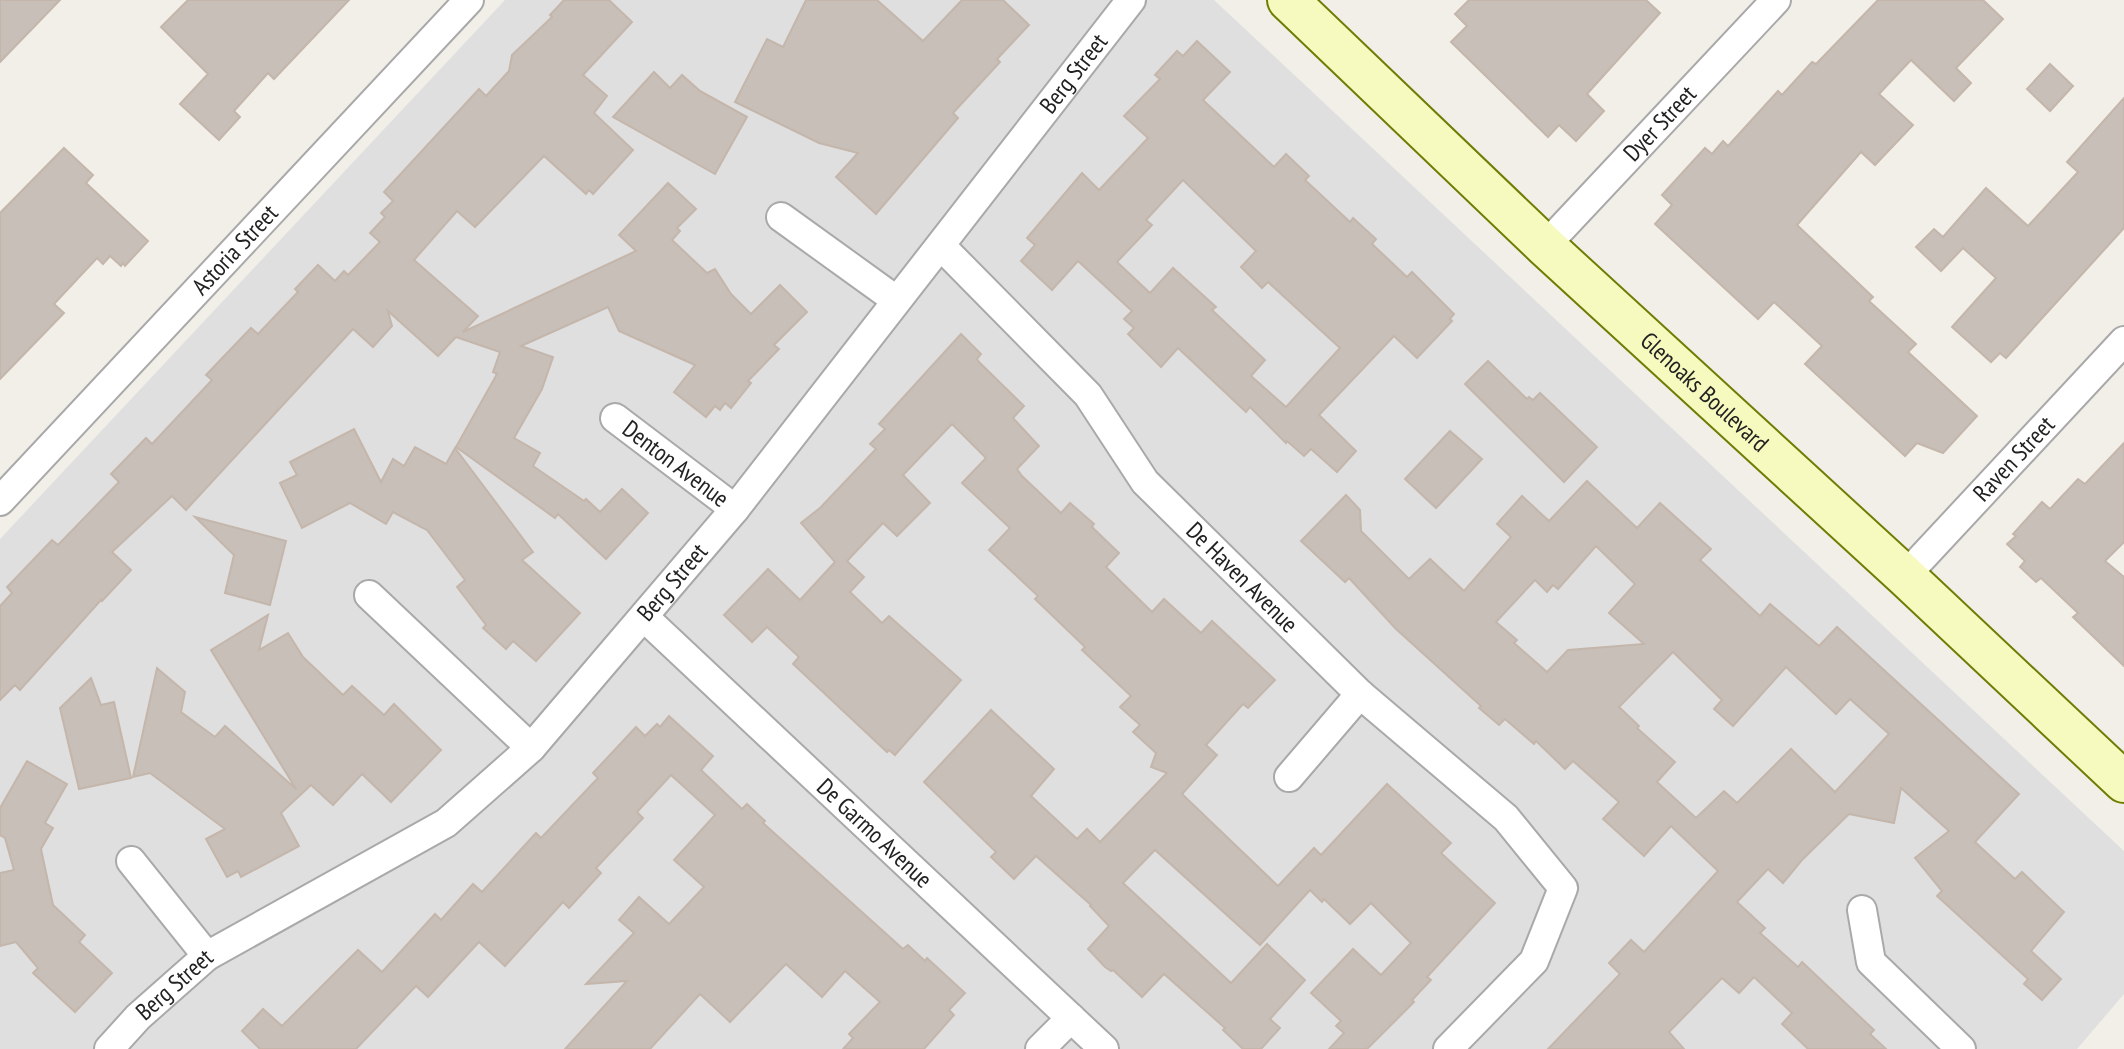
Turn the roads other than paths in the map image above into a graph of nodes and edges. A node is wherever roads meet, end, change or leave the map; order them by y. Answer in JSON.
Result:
{"nodes":[{"id":1,"x":469,"y":0,"type":"edge"},
{"id":2,"x":1131,"y":0,"type":"edge"},
{"id":3,"x":1288,"y":0,"type":"edge"},
{"id":4,"x":1776,"y":0,"type":"edge"},
{"id":5,"x":781,"y":217,"type":"dead end"},
{"id":6,"x":1545,"y":246,"type":"junction"},
{"id":7,"x":942,"y":247,"type":"junction"},
{"id":8,"x":896,"y":300,"type":"junction"},
{"id":9,"x":2124,"y":341,"type":"edge"},
{"id":10,"x":615,"y":418,"type":"dead end"},
{"id":11,"x":0,"y":501,"type":"edge"},
{"id":12,"x":735,"y":509,"type":"junction"},
{"id":13,"x":1905,"y":576,"type":"junction"},
{"id":14,"x":369,"y":595,"type":"dead end"},
{"id":15,"x":644,"y":617,"type":"junction"},
{"id":16,"x":1360,"y":694,"type":"junction"},
{"id":17,"x":531,"y":748,"type":"junction"},
{"id":18,"x":1289,"y":777,"type":"dead end"},
{"id":19,"x":2124,"y":782,"type":"edge"},
{"id":20,"x":131,"y":861,"type":"dead end"},
{"id":21,"x":1862,"y":910,"type":"dead end"},
{"id":22,"x":207,"y":956,"type":"junction"},
{"id":23,"x":1071,"y":1018,"type":"junction"},
{"id":24,"x":109,"y":1049,"type":"edge"},
{"id":25,"x":1040,"y":1049,"type":"edge"},
{"id":26,"x":1104,"y":1049,"type":"edge"},
{"id":27,"x":1448,"y":1049,"type":"edge"},
{"id":28,"x":1961,"y":1049,"type":"edge"}],
"edges":[{"from":1,"to":11,"type":"street","name":"Astoria Street"},
{"from":2,"to":7,"type":"street","name":"Berg Street"},
{"from":3,"to":6,"type":"main road","name":"Glenoaks Boulevard"},
{"from":4,"to":6,"type":"street","name":"Dyer Street"},
{"from":5,"to":8,"type":"street"},
{"from":6,"to":13,"type":"main road","name":"Glenoaks Boulevard"},
{"from":7,"to":8,"type":"street","name":"Berg Street"},
{"from":7,"to":16,"type":"street","name":"De Haven Avenue"},
{"from":8,"to":12,"type":"street","name":"Berg Street"},
{"from":9,"to":13,"type":"street","name":"Raven Street"},
{"from":10,"to":12,"type":"street","name":"Denton Avenue"},
{"from":12,"to":15,"type":"street","name":"Berg Street"},
{"from":13,"to":19,"type":"main road","name":"Glenoaks Boulevard"},
{"from":14,"to":17,"type":"street"},
{"from":15,"to":17,"type":"street","name":"Berg Street"},
{"from":15,"to":23,"type":"street","name":"De Garmo Avenue"},
{"from":16,"to":18,"type":"street"},
{"from":16,"to":27,"type":"street","name":"De Haven Avenue"},
{"from":17,"to":22,"type":"street","name":"Berg Street"},
{"from":20,"to":22,"type":"street"},
{"from":21,"to":28,"type":"street"},
{"from":22,"to":24,"type":"street","name":"Berg Street"},
{"from":23,"to":25,"type":"street"},
{"from":23,"to":26,"type":"street","name":"De Garmo Avenue"}]}
